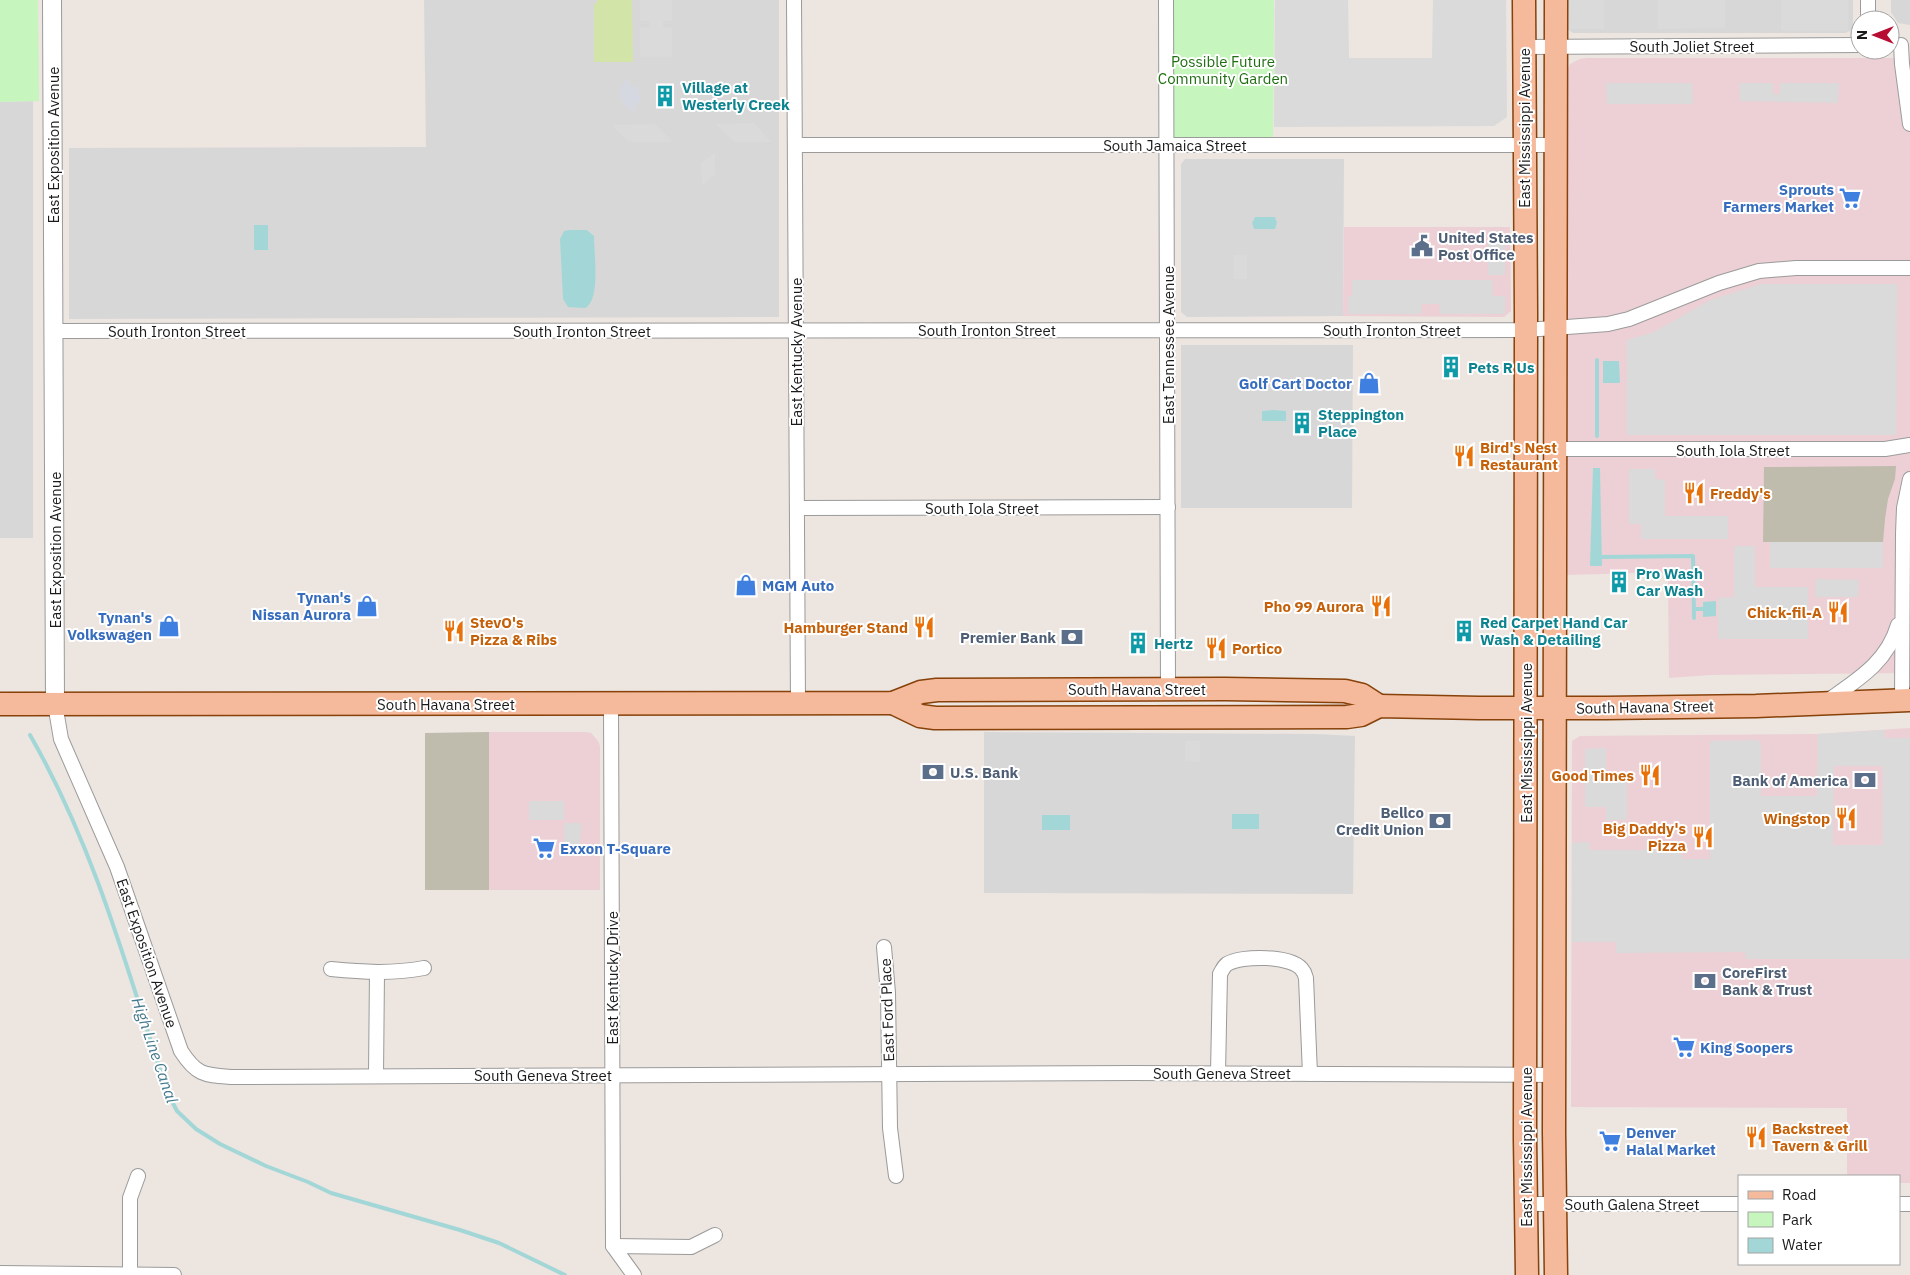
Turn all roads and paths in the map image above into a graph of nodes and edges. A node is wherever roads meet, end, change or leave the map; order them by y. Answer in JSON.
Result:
{"nodes":[{"id":1,"x":52,"y":0,"type":"edge"},
{"id":2,"x":794,"y":0,"type":"edge"},
{"id":3,"x":1166,"y":0,"type":"edge"},
{"id":4,"x":1524,"y":0,"type":"edge"},
{"id":5,"x":1556,"y":0,"type":"edge"},
{"id":6,"x":1850,"y":45,"type":"edge"},
{"id":7,"x":1900,"y":45,"type":"edge"},
{"id":8,"x":1556,"y":46,"type":"junction"},
{"id":9,"x":1524,"y":47,"type":"junction"},
{"id":10,"x":1910,"y":124,"type":"edge"},
{"id":11,"x":795,"y":145,"type":"junction"},
{"id":12,"x":1167,"y":145,"type":"junction"},
{"id":13,"x":1524,"y":145,"type":"junction"},
{"id":14,"x":1555,"y":145,"type":"junction"},
{"id":15,"x":1910,"y":268,"type":"edge"},
{"id":16,"x":1556,"y":327,"type":"junction"},
{"id":17,"x":796,"y":330,"type":"junction"},
{"id":18,"x":1168,"y":330,"type":"junction"},
{"id":19,"x":1526,"y":330,"type":"junction"},
{"id":20,"x":54,"y":331,"type":"junction"},
{"id":21,"x":1910,"y":445,"type":"edge"},
{"id":22,"x":1555,"y":449,"type":"junction"},
{"id":23,"x":1910,"y":480,"type":"edge"},
{"id":24,"x":1168,"y":507,"type":"junction"},
{"id":25,"x":797,"y":508,"type":"junction"},
{"id":26,"x":1902,"y":613,"type":"junction"},
{"id":27,"x":1910,"y":641,"type":"edge"},
{"id":28,"x":1032,"y":689,"type":"junction"},
{"id":29,"x":1168,"y":689,"type":"junction"},
{"id":30,"x":1224,"y":689,"type":"junction"},
{"id":31,"x":1906,"y":700,"type":"edge"},
{"id":32,"x":893,"y":703,"type":"junction"},
{"id":33,"x":1825,"y":703,"type":"junction"},
{"id":34,"x":0,"y":704,"type":"edge"},
{"id":35,"x":55,"y":704,"type":"junction"},
{"id":36,"x":612,"y":704,"type":"junction"},
{"id":37,"x":798,"y":704,"type":"junction"},
{"id":38,"x":1379,"y":706,"type":"junction"},
{"id":39,"x":1525,"y":708,"type":"junction"},
{"id":40,"x":1555,"y":708,"type":"junction"},
{"id":41,"x":1000,"y":719,"type":"junction"},
{"id":42,"x":1137,"y":719,"type":"junction"},
{"id":43,"x":1185,"y":719,"type":"junction"},
{"id":44,"x":884,"y":947,"type":"dead end"},
{"id":45,"x":424,"y":968,"type":"dead end"},
{"id":46,"x":331,"y":969,"type":"dead end"},
{"id":47,"x":377,"y":972,"type":"junction"},
{"id":48,"x":198,"y":1071,"type":"joint"},
{"id":49,"x":889,"y":1073,"type":"junction"},
{"id":50,"x":1218,"y":1074,"type":"junction"},
{"id":51,"x":1310,"y":1074,"type":"junction"},
{"id":52,"x":376,"y":1075,"type":"junction"},
{"id":53,"x":612,"y":1075,"type":"junction"},
{"id":54,"x":1525,"y":1075,"type":"junction"},
{"id":55,"x":1554,"y":1075,"type":"junction"},
{"id":56,"x":138,"y":1176,"type":"dead end"},
{"id":57,"x":896,"y":1176,"type":"dead end"},
{"id":58,"x":1526,"y":1204,"type":"junction"},
{"id":59,"x":1554,"y":1204,"type":"junction"},
{"id":60,"x":1738,"y":1204,"type":"edge"},
{"id":61,"x":715,"y":1235,"type":"dead end"},
{"id":62,"x":613,"y":1246,"type":"junction"},
{"id":63,"x":0,"y":1273,"type":"edge"},
{"id":64,"x":130,"y":1274,"type":"edge"},
{"id":65,"x":174,"y":1275,"type":"edge"},
{"id":66,"x":634,"y":1275,"type":"edge"},
{"id":67,"x":1527,"y":1275,"type":"edge"},
{"id":68,"x":1556,"y":1275,"type":"edge"}],
"edges":[{"from":1,"to":20,"type":"street","name":"East Exposition Avenue"},
{"from":2,"to":11,"type":"street","name":"East Kentucky Avenue"},
{"from":3,"to":12,"type":"street","name":"East Tennessee Avenue"},
{"from":4,"to":9,"type":"main road","name":"East Mississippi Avenue"},
{"from":5,"to":8,"type":"main road","name":"East Mississippi Avenue"},
{"from":6,"to":8,"type":"street","name":"South Joliet Street"},
{"from":7,"to":10,"type":"street"},
{"from":8,"to":9,"type":"street","name":"South Joliet Street"},
{"from":8,"to":14,"type":"main road","name":"East Mississippi Avenue"},
{"from":9,"to":13,"type":"main road","name":"East Mississippi Avenue"},
{"from":11,"to":12,"type":"street","name":"South Jamaica Street"},
{"from":11,"to":17,"type":"street","name":"East Kentucky Avenue"},
{"from":12,"to":13,"type":"street","name":"South Jamaica Street"},
{"from":12,"to":18,"type":"street","name":"East Tennessee Avenue"},
{"from":13,"to":14,"type":"street","name":"South Jamaica Street"},
{"from":13,"to":19,"type":"main road","name":"East Mississippi Avenue"},
{"from":14,"to":16,"type":"main road","name":"East Mississippi Avenue"},
{"from":15,"to":16,"type":"street","name":"South Ironton Street"},
{"from":16,"to":19,"type":"street","name":"South Ironton Street"},
{"from":16,"to":22,"type":"main road","name":"East Mississippi Avenue"},
{"from":17,"to":18,"type":"street","name":"South Ironton Street"},
{"from":17,"to":20,"type":"street","name":"South Ironton Street"},
{"from":17,"to":25,"type":"street","name":"East Kentucky Avenue"},
{"from":18,"to":19,"type":"street","name":"South Ironton Street"},
{"from":18,"to":24,"type":"street","name":"East Tennessee Avenue"},
{"from":19,"to":39,"type":"main road","name":"East Mississippi Avenue"},
{"from":20,"to":35,"type":"street","name":"East Exposition Avenue"},
{"from":21,"to":22,"type":"street","name":"South Iola Street"},
{"from":22,"to":40,"type":"main road","name":"East Mississippi Avenue"},
{"from":23,"to":26,"type":"street"},
{"from":24,"to":25,"type":"street","name":"South Iola Street"},
{"from":24,"to":29,"type":"street","name":"East Tennessee Avenue"},
{"from":25,"to":37,"type":"street","name":"East Kentucky Avenue"},
{"from":26,"to":27,"type":"street"},
{"from":26,"to":31,"type":"street"},
{"from":26,"to":33,"type":"street"},
{"from":28,"to":29,"type":"main road","name":"South Havana Street"},
{"from":28,"to":32,"type":"main road","name":"South Havana Street"},
{"from":28,"to":41,"type":"main road"},
{"from":29,"to":30,"type":"main road","name":"South Havana Street"},
{"from":29,"to":42,"type":"main road"},
{"from":30,"to":38,"type":"main road","name":"South Havana Street"},
{"from":30,"to":43,"type":"main road"},
{"from":31,"to":33,"type":"main road","name":"South Havana Street"},
{"from":32,"to":37,"type":"main road","name":"South Havana Street"},
{"from":32,"to":41,"type":"main road","name":"South Havana Street"},
{"from":33,"to":40,"type":"main road","name":"South Havana Street"},
{"from":34,"to":35,"type":"main road","name":"South Havana Street"},
{"from":35,"to":36,"type":"main road","name":"South Havana Street"},
{"from":35,"to":48,"type":"street","name":"East Exposition Avenue"},
{"from":36,"to":37,"type":"main road","name":"South Havana Street"},
{"from":36,"to":53,"type":"street","name":"East Kentucky Drive"},
{"from":38,"to":39,"type":"main road","name":"South Havana Street"},
{"from":38,"to":43,"type":"main road","name":"South Havana Street"},
{"from":39,"to":40,"type":"main road","name":"South Havana Street"},
{"from":39,"to":54,"type":"main road","name":"East Mississippi Avenue"},
{"from":40,"to":55,"type":"main road","name":"East Mississippi Avenue"},
{"from":41,"to":42,"type":"main road","name":"South Havana Street"},
{"from":42,"to":43,"type":"main road","name":"South Havana Street"},
{"from":44,"to":49,"type":"street","name":"East Ford Place"},
{"from":45,"to":47,"type":"street"},
{"from":46,"to":47,"type":"street"},
{"from":47,"to":52,"type":"street"},
{"from":48,"to":52,"type":"street","name":"South Geneva Street"},
{"from":49,"to":50,"type":"street","name":"South Geneva Street"},
{"from":49,"to":53,"type":"street","name":"South Geneva Street"},
{"from":49,"to":57,"type":"street"},
{"from":50,"to":51,"type":"street","name":"South Geneva Street"},
{"from":50,"to":51,"type":"street"},
{"from":51,"to":54,"type":"street","name":"South Geneva Street"},
{"from":52,"to":53,"type":"street","name":"South Geneva Street"},
{"from":53,"to":62,"type":"street","name":"East Kentucky Drive"},
{"from":54,"to":55,"type":"street","name":"South Geneva Street"},
{"from":54,"to":58,"type":"main road","name":"East Mississippi Avenue"},
{"from":55,"to":59,"type":"main road","name":"East Mississippi Avenue"},
{"from":56,"to":64,"type":"street"},
{"from":58,"to":59,"type":"street","name":"South Galena Street"},
{"from":58,"to":67,"type":"main road","name":"East Mississippi Avenue"},
{"from":59,"to":60,"type":"street","name":"South Galena Street"},
{"from":59,"to":68,"type":"main road","name":"East Mississippi Avenue"},
{"from":61,"to":62,"type":"street"},
{"from":62,"to":66,"type":"street"},
{"from":63,"to":64,"type":"street"},
{"from":64,"to":65,"type":"street"}]}
